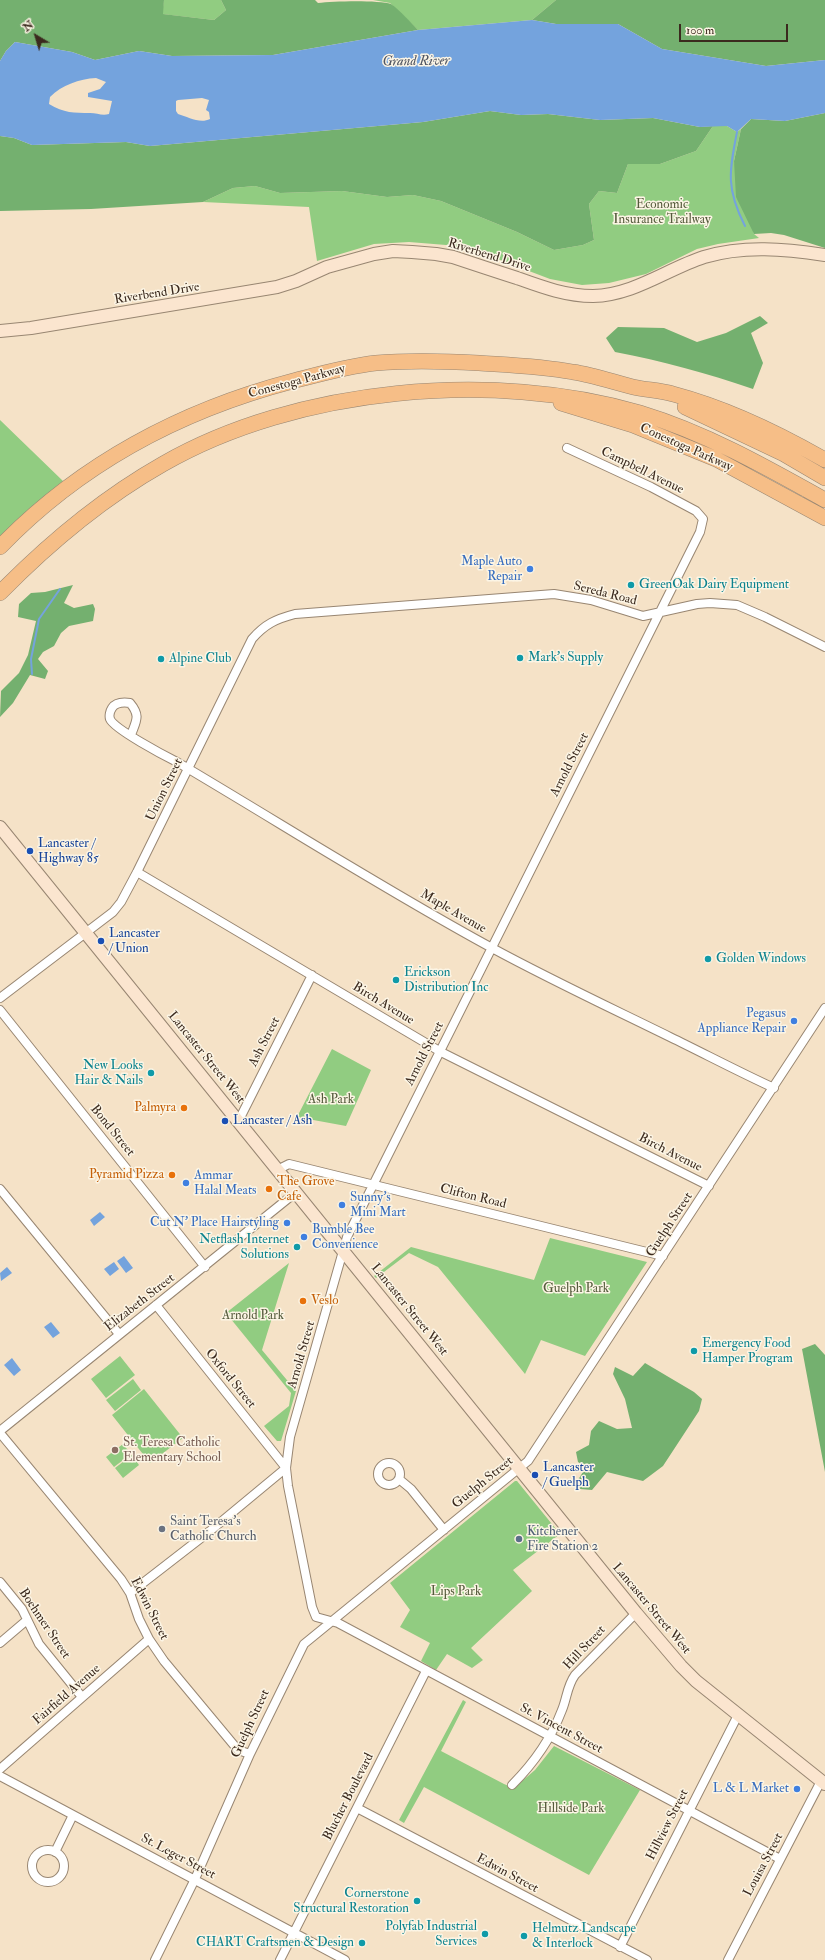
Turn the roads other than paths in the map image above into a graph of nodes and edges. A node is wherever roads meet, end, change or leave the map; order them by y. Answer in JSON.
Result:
{"nodes":[{"id":1,"x":825,"y":255,"type":"edge"},
{"id":2,"x":0,"y":331,"type":"edge"},
{"id":3,"x":637,"y":388,"type":"junction"},
{"id":4,"x":539,"y":395,"type":"junction"},
{"id":5,"x":567,"y":448,"type":"dead end"},
{"id":6,"x":825,"y":460,"type":"edge"},
{"id":7,"x":825,"y":478,"type":"edge"},
{"id":8,"x":825,"y":500,"type":"edge"},
{"id":9,"x":825,"y":518,"type":"edge"},
{"id":10,"x":703,"y":519,"type":"joint"},
{"id":11,"x":0,"y":547,"type":"edge"},
{"id":12,"x":0,"y":593,"type":"edge"},
{"id":13,"x":345,"y":610,"type":"joint"},
{"id":14,"x":660,"y":612,"type":"junction"},
{"id":15,"x":825,"y":648,"type":"edge"},
{"id":16,"x":131,"y":735,"type":"dead end"},
{"id":17,"x":188,"y":769,"type":"junction"},
{"id":18,"x":0,"y":827,"type":"edge"},
{"id":19,"x":138,"y":872,"type":"junction"},
{"id":20,"x":85,"y":933,"type":"junction"},
{"id":21,"x":492,"y":948,"type":"junction"},
{"id":22,"x":312,"y":975,"type":"junction"},
{"id":23,"x":0,"y":996,"type":"edge"},
{"id":24,"x":825,"y":1008,"type":"edge"},
{"id":25,"x":0,"y":1010,"type":"edge"},
{"id":26,"x":440,"y":1052,"type":"junction"},
{"id":27,"x":774,"y":1088,"type":"junction"},
{"id":28,"x":239,"y":1120,"type":"junction"},
{"id":29,"x":277,"y":1170,"type":"junction"},
{"id":30,"x":373,"y":1184,"type":"junction"},
{"id":31,"x":709,"y":1186,"type":"junction"},
{"id":32,"x":0,"y":1189,"type":"edge"},
{"id":33,"x":295,"y":1193,"type":"junction"},
{"id":34,"x":344,"y":1252,"type":"junction"},
{"id":35,"x":663,"y":1256,"type":"junction"},
{"id":36,"x":205,"y":1267,"type":"junction"},
{"id":37,"x":156,"y":1306,"type":"junction"},
{"id":38,"x":119,"y":1334,"type":"junction"},
{"id":39,"x":0,"y":1432,"type":"edge"},
{"id":40,"x":286,"y":1468,"type":"junction"},
{"id":41,"x":520,"y":1468,"type":"junction"},
{"id":42,"x":399,"y":1479,"type":"dead end"},
{"id":43,"x":444,"y":1530,"type":"junction"},
{"id":44,"x":0,"y":1582,"type":"edge"},
{"id":45,"x":130,"y":1593,"type":"junction"},
{"id":46,"x":636,"y":1613,"type":"junction"},
{"id":47,"x":27,"y":1620,"type":"junction"},
{"id":48,"x":330,"y":1621,"type":"junction"},
{"id":49,"x":149,"y":1639,"type":"junction"},
{"id":50,"x":0,"y":1643,"type":"edge"},
{"id":51,"x":426,"y":1671,"type":"junction"},
{"id":52,"x":82,"y":1697,"type":"junction"},
{"id":53,"x":738,"y":1715,"type":"junction"},
{"id":54,"x":550,"y":1737,"type":"junction"},
{"id":55,"x":250,"y":1754,"type":"junction"},
{"id":56,"x":0,"y":1769,"type":"edge"},
{"id":57,"x":0,"y":1776,"type":"edge"},
{"id":58,"x":823,"y":1782,"type":"edge"},
{"id":59,"x":512,"y":1785,"type":"dead end"},
{"id":60,"x":357,"y":1808,"type":"junction"},
{"id":61,"x":689,"y":1811,"type":"junction"},
{"id":62,"x":73,"y":1815,"type":"junction"},
{"id":63,"x":55,"y":1852,"type":"dead end"},
{"id":64,"x":780,"y":1859,"type":"junction"},
{"id":65,"x":195,"y":1879,"type":"junction"},
{"id":66,"x":293,"y":1933,"type":"junction"},
{"id":67,"x":620,"y":1947,"type":"junction"},
{"id":68,"x":155,"y":1960,"type":"edge"},
{"id":69,"x":280,"y":1960,"type":"edge"},
{"id":70,"x":345,"y":1960,"type":"edge"},
{"id":71,"x":647,"y":1960,"type":"edge"},
{"id":72,"x":728,"y":1960,"type":"edge"}],
"edges":[{"from":1,"to":2,"type":"main road","name":"Riverbend Drive"},
{"from":3,"to":6,"type":"highway","name":"Conestoga Parkway"},
{"from":3,"to":7,"type":"highway","name":"Conestoga Parkway"},
{"from":3,"to":11,"type":"highway","name":"Conestoga Parkway"},
{"from":4,"to":8,"type":"highway","name":"Conestoga Parkway"},
{"from":4,"to":9,"type":"highway","name":"Conestoga Parkway"},
{"from":4,"to":12,"type":"highway","name":"Conestoga Parkway"},
{"from":5,"to":10,"type":"street","name":"Campbell Avenue"},
{"from":10,"to":14,"type":"street","name":"Arnold Street"},
{"from":13,"to":14,"type":"street","name":"Sereda Road"},
{"from":13,"to":17,"type":"street","name":"Union Street"},
{"from":14,"to":15,"type":"street","name":"Sereda Road"},
{"from":14,"to":21,"type":"street","name":"Arnold Street"},
{"from":16,"to":17,"type":"street","name":"Maple Avenue"},
{"from":17,"to":19,"type":"street","name":"Union Street"},
{"from":17,"to":21,"type":"street","name":"Maple Avenue"},
{"from":18,"to":20,"type":"main road","name":"Lancaster Street West"},
{"from":19,"to":20,"type":"street","name":"Union Street"},
{"from":19,"to":22,"type":"street","name":"Birch Avenue"},
{"from":20,"to":23,"type":"street","name":"Union Street"},
{"from":20,"to":28,"type":"main road","name":"Lancaster Street West"},
{"from":21,"to":26,"type":"street","name":"Arnold Street"},
{"from":21,"to":27,"type":"street","name":"Maple Avenue"},
{"from":22,"to":26,"type":"street","name":"Birch Avenue"},
{"from":22,"to":28,"type":"street","name":"Ash Street"},
{"from":24,"to":27,"type":"street","name":"Guelph Street"},
{"from":25,"to":36,"type":"street","name":"Bond Street"},
{"from":26,"to":30,"type":"street","name":"Arnold Street"},
{"from":26,"to":31,"type":"street","name":"Birch Avenue"},
{"from":27,"to":31,"type":"street","name":"Guelph Street"},
{"from":28,"to":29,"type":"main road","name":"Lancaster Street West"},
{"from":29,"to":30,"type":"street","name":"Clifton Road"},
{"from":29,"to":33,"type":"main road","name":"Lancaster Street West"},
{"from":30,"to":34,"type":"street","name":"Arnold Street"},
{"from":30,"to":35,"type":"street","name":"Clifton Road"},
{"from":31,"to":35,"type":"street","name":"Guelph Street"},
{"from":32,"to":38,"type":"street"},
{"from":33,"to":34,"type":"main road","name":"Lancaster Street West"},
{"from":33,"to":36,"type":"street","name":"Elizabeth Street"},
{"from":34,"to":40,"type":"street","name":"Arnold Street"},
{"from":34,"to":41,"type":"main road","name":"Lancaster Street West"},
{"from":35,"to":41,"type":"street","name":"Guelph Street"},
{"from":36,"to":37,"type":"street","name":"Elizabeth Street"},
{"from":37,"to":38,"type":"street","name":"Elizabeth Street"},
{"from":37,"to":40,"type":"street","name":"Oxford Street"},
{"from":38,"to":39,"type":"street","name":"Elizabeth Street"},
{"from":39,"to":45,"type":"street","name":"Edwin Street"},
{"from":40,"to":45,"type":"street"},
{"from":40,"to":48,"type":"street","name":"Arnold Street"},
{"from":41,"to":43,"type":"street","name":"Guelph Street"},
{"from":41,"to":46,"type":"main road","name":"Lancaster Street West"},
{"from":42,"to":43,"type":"street"},
{"from":43,"to":48,"type":"street","name":"Guelph Street"},
{"from":44,"to":47,"type":"street","name":"Boehmer Street"},
{"from":45,"to":49,"type":"street","name":"Edwin Street"},
{"from":46,"to":53,"type":"main road","name":"Lancaster Street West"},
{"from":46,"to":54,"type":"street","name":"Hill Street"},
{"from":47,"to":50,"type":"street"},
{"from":47,"to":52,"type":"street","name":"Boehmer Street"},
{"from":48,"to":51,"type":"street","name":"St. Vincent Street"},
{"from":48,"to":55,"type":"street","name":"Guelph Street"},
{"from":49,"to":52,"type":"street","name":"Fairfield Avenue"},
{"from":49,"to":55,"type":"street","name":"Edwin Street"},
{"from":51,"to":54,"type":"street","name":"St. Vincent Street"},
{"from":51,"to":60,"type":"street","name":"Blucher Boulevard"},
{"from":52,"to":56,"type":"street","name":"Fairfield Avenue"},
{"from":53,"to":58,"type":"main road","name":"Lancaster Street West"},
{"from":53,"to":61,"type":"street","name":"Hillview Street"},
{"from":54,"to":59,"type":"street","name":"Hill Street"},
{"from":54,"to":61,"type":"street","name":"St. Vincent Street"},
{"from":55,"to":65,"type":"street","name":"Guelph Street"},
{"from":57,"to":62,"type":"street","name":"St. Leger Street"},
{"from":58,"to":64,"type":"street","name":"Louisa Street"},
{"from":60,"to":66,"type":"street","name":"Blucher Boulevard"},
{"from":60,"to":67,"type":"street","name":"Edwin Street"},
{"from":61,"to":64,"type":"street","name":"St. Vincent Street"},
{"from":61,"to":67,"type":"street","name":"Hillview Street"},
{"from":62,"to":63,"type":"street"},
{"from":62,"to":65,"type":"street","name":"St. Leger Street"},
{"from":64,"to":72,"type":"street","name":"Louisa Street"},
{"from":65,"to":66,"type":"street","name":"St. Leger Street"},
{"from":65,"to":68,"type":"street","name":"Guelph Street"},
{"from":66,"to":69,"type":"street","name":"Blucher Boulevard"},
{"from":66,"to":70,"type":"street","name":"St. Leger Street"},
{"from":67,"to":71,"type":"street","name":"Edwin Street"}]}
